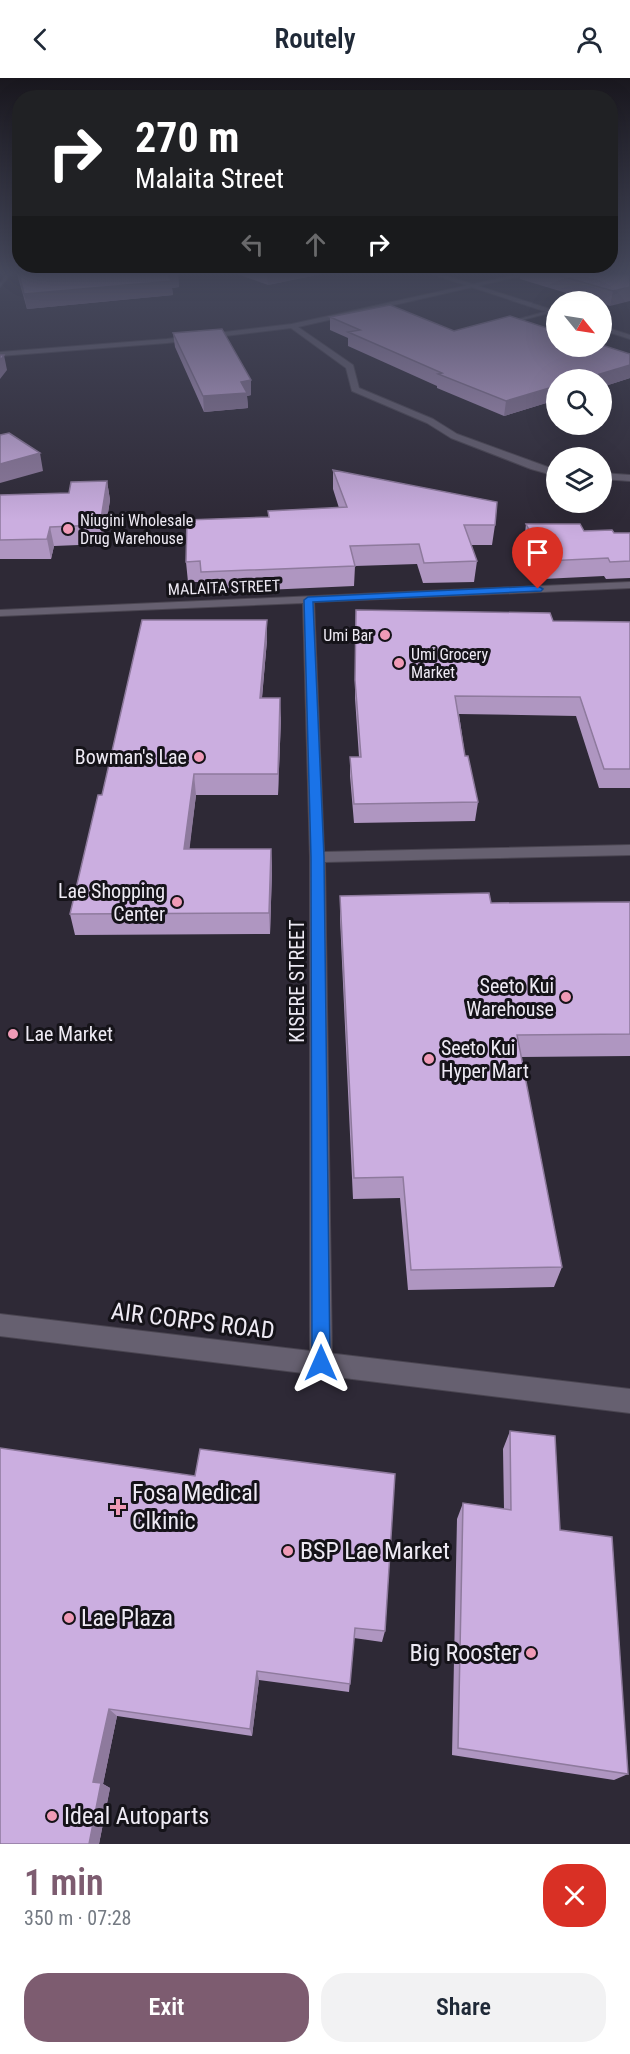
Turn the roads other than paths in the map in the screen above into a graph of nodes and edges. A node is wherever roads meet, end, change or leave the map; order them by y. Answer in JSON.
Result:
{"nodes":[{"id":1,"x":335,"y":356,"type":"edge"},
{"id":2,"x":546,"y":470,"type":"edge"},
{"id":3,"x":612,"y":477,"type":"edge"},
{"id":4,"x":630,"y":478,"type":"edge"},
{"id":5,"x":630,"y":585,"type":"edge"},
{"id":6,"x":308,"y":600,"type":"junction"},
{"id":7,"x":0,"y":613,"type":"edge"},
{"id":8,"x":630,"y":850,"type":"edge"},
{"id":9,"x":317,"y":857,"type":"junction"},
{"id":10,"x":0,"y":1325,"type":"edge"},
{"id":11,"x":321,"y":1363,"type":"junction"},
{"id":12,"x":630,"y":1401,"type":"edge"}],
"edges":[{"from":1,"to":2,"type":"street"},
{"from":3,"to":4,"type":"street"},
{"from":5,"to":6,"type":"street","name":"MALAITA STREET"},
{"from":6,"to":7,"type":"street","name":"MALAITA STREET"},
{"from":6,"to":9,"type":"street","name":"KISERE STREET"},
{"from":8,"to":9,"type":"street"},
{"from":9,"to":11,"type":"street","name":"KISERE STREET"},
{"from":10,"to":11,"type":"street","name":"AIR CORPS ROAD"},
{"from":11,"to":12,"type":"street","name":"AIR CORPS ROAD"}]}
